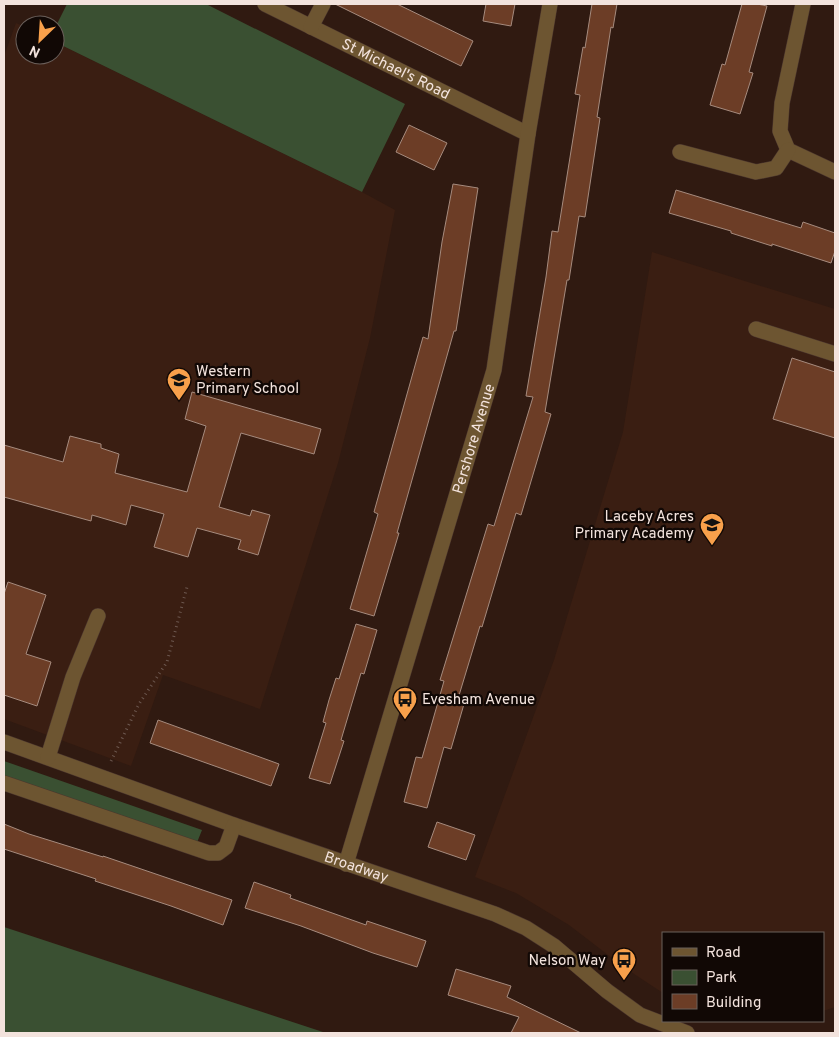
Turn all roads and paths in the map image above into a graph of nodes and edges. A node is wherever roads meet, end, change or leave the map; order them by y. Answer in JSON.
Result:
{"nodes":[{"id":1,"x":265,"y":4,"type":"edge"},
{"id":2,"x":323,"y":4,"type":"edge"},
{"id":3,"x":550,"y":4,"type":"edge"},
{"id":4,"x":803,"y":4,"type":"edge"},
{"id":5,"x":311,"y":27,"type":"junction"},
{"id":6,"x":528,"y":134,"type":"junction"},
{"id":7,"x":788,"y":150,"type":"junction"},
{"id":8,"x":680,"y":152,"type":"dead end"},
{"id":9,"x":835,"y":172,"type":"edge"},
{"id":10,"x":756,"y":329,"type":"dead end"},
{"id":11,"x":835,"y":354,"type":"edge"},
{"id":12,"x":187,"y":587,"type":"dead end"},
{"id":13,"x":98,"y":616,"type":"dead end"},
{"id":14,"x":4,"y":742,"type":"edge"},
{"id":15,"x":48,"y":758,"type":"junction"},
{"id":16,"x":104,"y":778,"type":"junction"},
{"id":17,"x":4,"y":783,"type":"edge"},
{"id":18,"x":234,"y":825,"type":"junction"},
{"id":19,"x":346,"y":864,"type":"junction"},
{"id":20,"x":687,"y":1033,"type":"edge"}],
"edges":[{"from":1,"to":5,"type":"street","name":"St Michael's Road"},
{"from":2,"to":5,"type":"street"},
{"from":3,"to":6,"type":"street","name":"Pershore Avenue"},
{"from":4,"to":7,"type":"street"},
{"from":5,"to":6,"type":"street","name":"St Michael's Road"},
{"from":6,"to":19,"type":"street","name":"Pershore Avenue"},
{"from":7,"to":8,"type":"street"},
{"from":7,"to":9,"type":"street"},
{"from":10,"to":11,"type":"street"},
{"from":12,"to":16,"type":"path"},
{"from":13,"to":15,"type":"street"},
{"from":14,"to":15,"type":"street","name":"Broadway"},
{"from":15,"to":16,"type":"street","name":"Broadway"},
{"from":16,"to":18,"type":"street","name":"Broadway"},
{"from":17,"to":18,"type":"street"},
{"from":18,"to":19,"type":"street","name":"Broadway"},
{"from":19,"to":20,"type":"street","name":"Broadway"}]}
